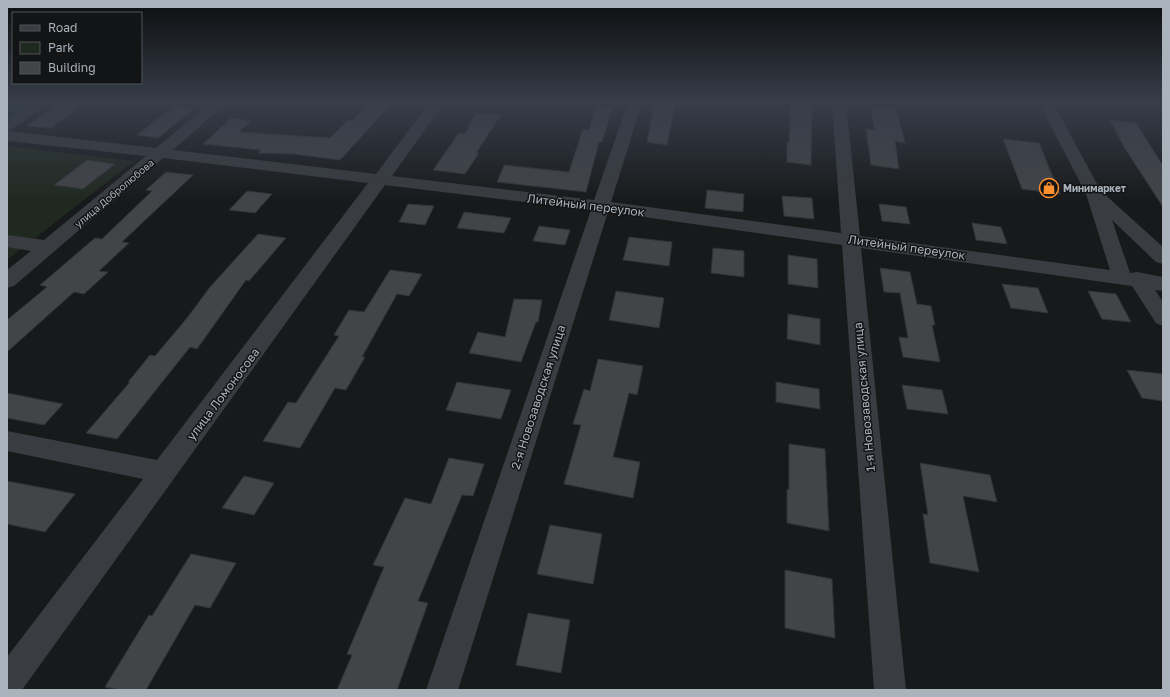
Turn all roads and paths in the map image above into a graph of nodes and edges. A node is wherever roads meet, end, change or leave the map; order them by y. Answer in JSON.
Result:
{"nodes":[{"id":1,"x":7,"y":136,"type":"edge"},
{"id":2,"x":182,"y":136,"type":"edge"},
{"id":3,"x":413,"y":136,"type":"edge"},
{"id":4,"x":624,"y":136,"type":"edge"},
{"id":5,"x":842,"y":136,"type":"edge"},
{"id":6,"x":1063,"y":136,"type":"edge"},
{"id":7,"x":162,"y":153,"type":"junction"},
{"id":8,"x":381,"y":179,"type":"junction"},
{"id":9,"x":1094,"y":194,"type":"junction"},
{"id":10,"x":601,"y":206,"type":"junction"},
{"id":11,"x":850,"y":240,"type":"junction"},
{"id":12,"x":7,"y":241,"type":"edge"},
{"id":13,"x":48,"y":247,"type":"junction"},
{"id":14,"x":1163,"y":258,"type":"edge"},
{"id":15,"x":1129,"y":278,"type":"junction"},
{"id":16,"x":7,"y":282,"type":"edge"},
{"id":17,"x":1163,"y":284,"type":"edge"},
{"id":18,"x":1163,"y":318,"type":"edge"},
{"id":19,"x":7,"y":441,"type":"edge"},
{"id":20,"x":164,"y":472,"type":"junction"},
{"id":21,"x":7,"y":683,"type":"edge"},
{"id":22,"x":442,"y":690,"type":"edge"},
{"id":23,"x":890,"y":690,"type":"edge"}],
"edges":[{"from":1,"to":7,"type":"street","name":"Литейный переулок"},
{"from":2,"to":7,"type":"street","name":"улица Добролюбова"},
{"from":3,"to":8,"type":"street","name":"улица Ломоносова"},
{"from":4,"to":10,"type":"street","name":"2-я Новозаводская улица"},
{"from":5,"to":11,"type":"street","name":"1-я Новозаводская улица"},
{"from":6,"to":9,"type":"street"},
{"from":7,"to":8,"type":"street","name":"Литейный переулок"},
{"from":7,"to":13,"type":"street","name":"улица Добролюбова"},
{"from":8,"to":10,"type":"street","name":"Литейный переулок"},
{"from":8,"to":20,"type":"street","name":"улица Ломоносова"},
{"from":9,"to":14,"type":"street"},
{"from":9,"to":15,"type":"street"},
{"from":10,"to":11,"type":"street","name":"Литейный переулок"},
{"from":10,"to":22,"type":"street","name":"2-я Новозаводская улица"},
{"from":11,"to":15,"type":"street","name":"Литейный переулок"},
{"from":11,"to":23,"type":"street","name":"1-я Новозаводская улица"},
{"from":12,"to":13,"type":"street"},
{"from":13,"to":16,"type":"street","name":"улица Добролюбова"},
{"from":15,"to":17,"type":"street","name":"Литейный переулок"},
{"from":15,"to":18,"type":"street"},
{"from":19,"to":20,"type":"street"},
{"from":20,"to":21,"type":"street","name":"улица Ломоносова"}]}
